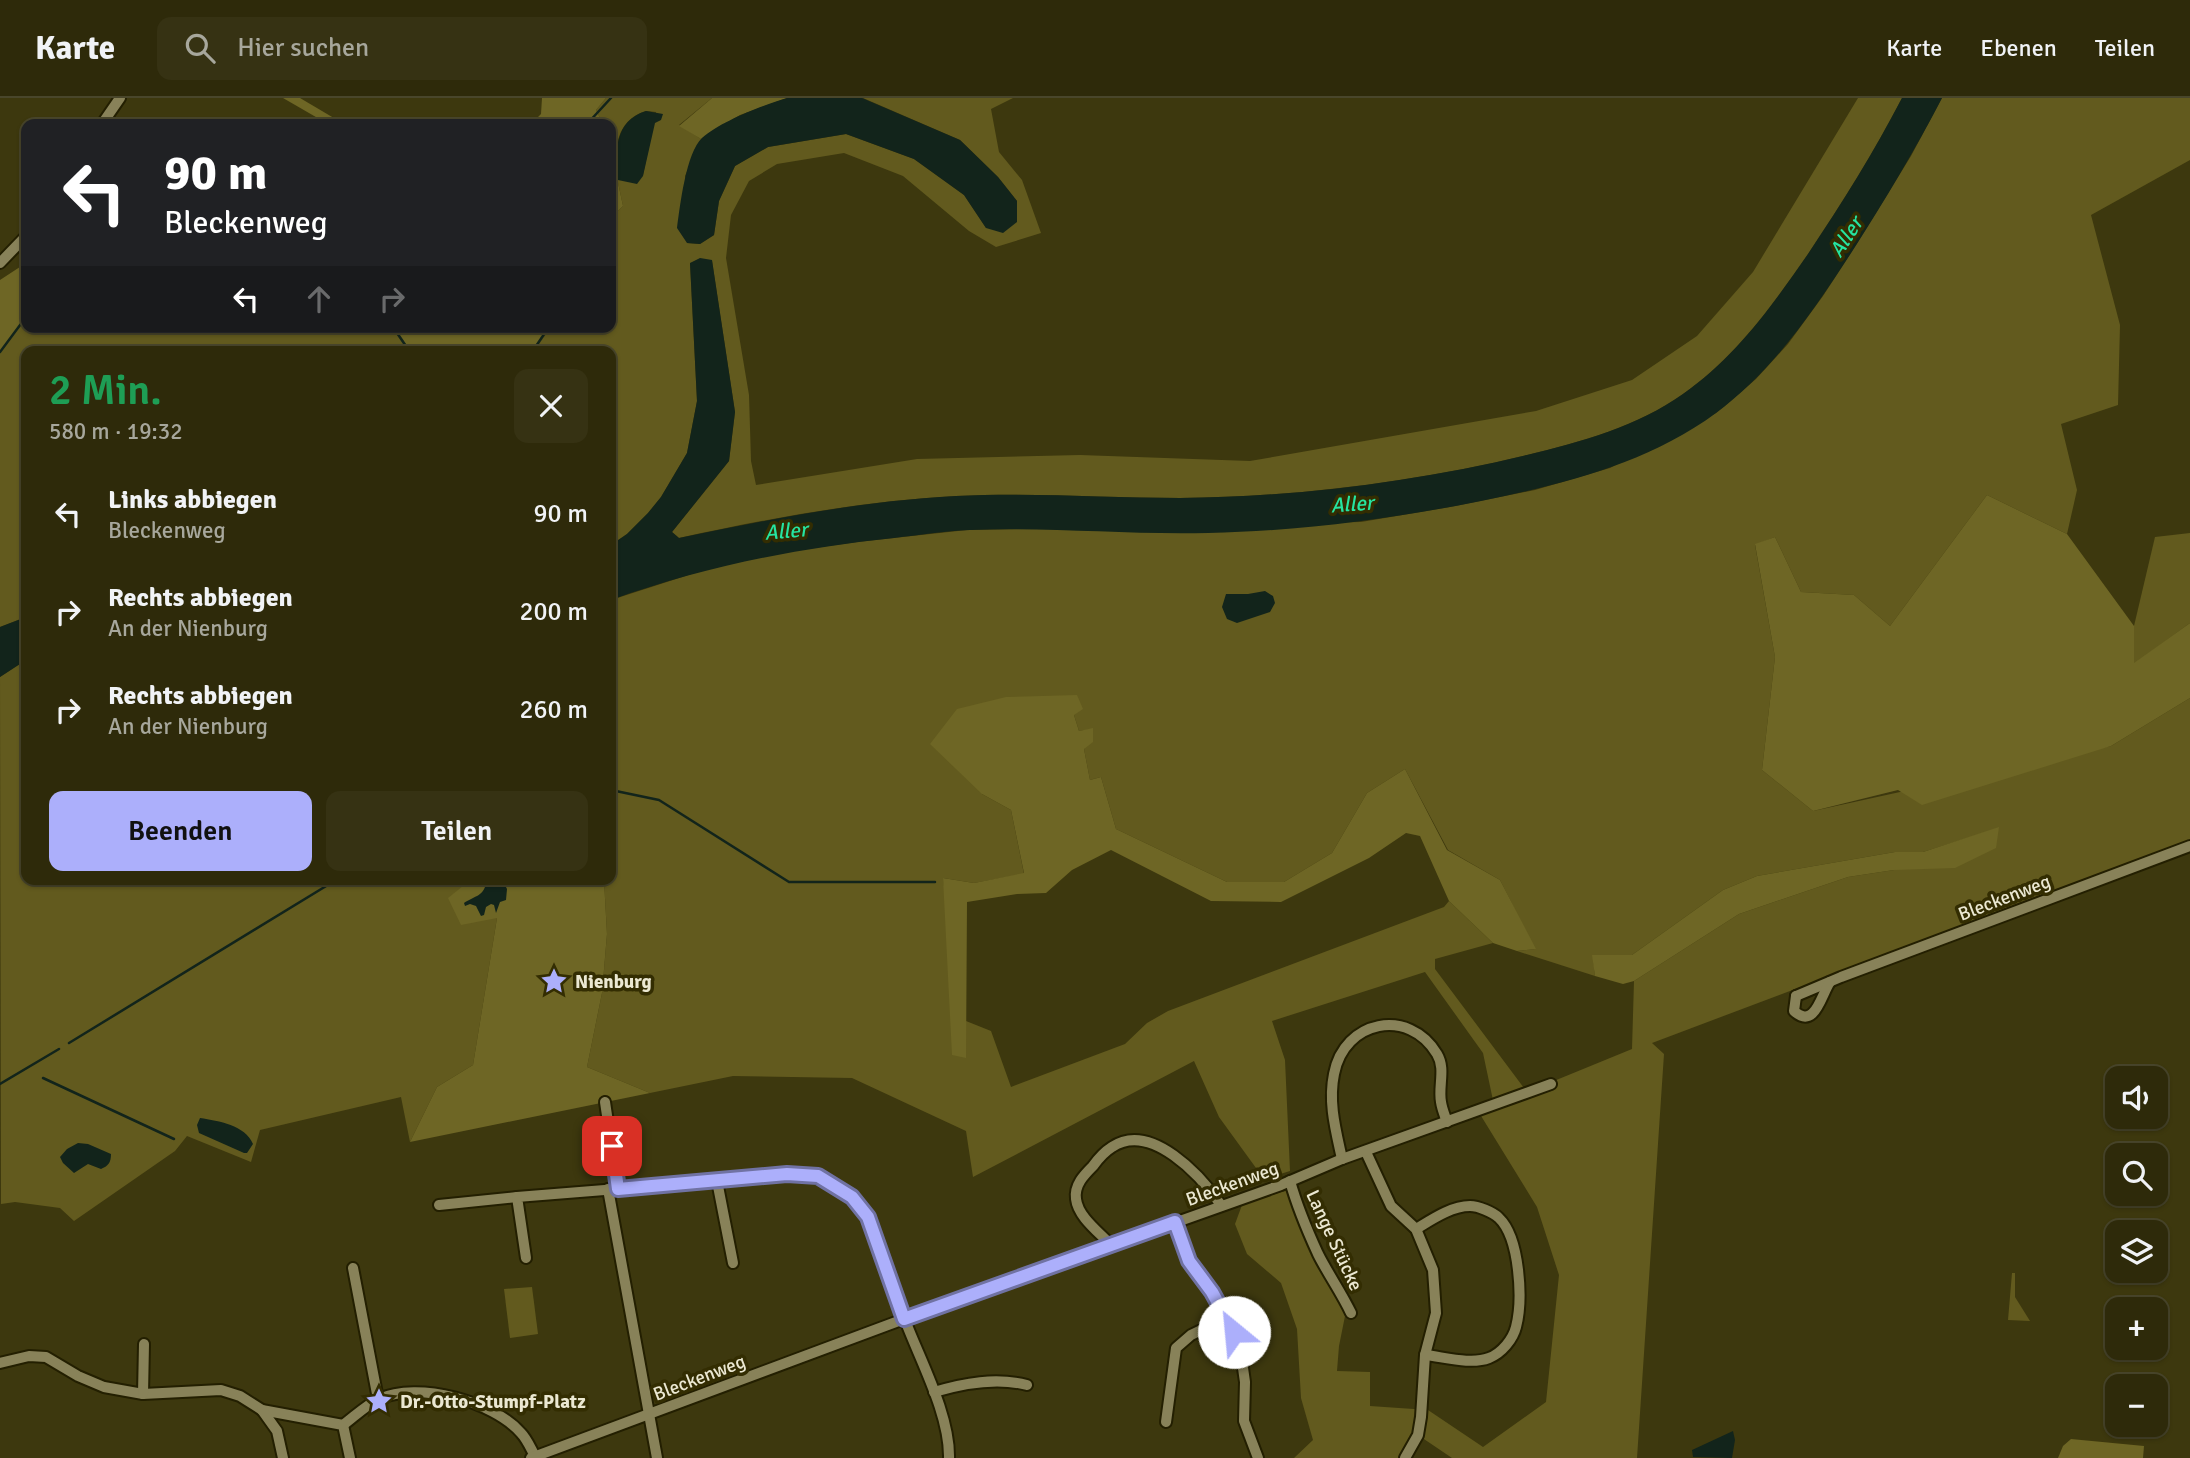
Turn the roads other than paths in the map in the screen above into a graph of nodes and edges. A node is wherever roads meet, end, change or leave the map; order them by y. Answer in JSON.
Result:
{"nodes":[{"id":1,"x":120,"y":98,"type":"edge"},
{"id":2,"x":105,"y":119,"type":"edge"},
{"id":3,"x":21,"y":241,"type":"edge"},
{"id":4,"x":0,"y":263,"type":"edge"},
{"id":5,"x":2190,"y":846,"type":"edge"},
{"id":6,"x":1830,"y":982,"type":"junction"},
{"id":7,"x":1551,"y":1084,"type":"dead end"},
{"id":8,"x":605,"y":1102,"type":"dead end"},
{"id":9,"x":1447,"y":1122,"type":"junction"},
{"id":10,"x":1366,"y":1152,"type":"junction"},
{"id":11,"x":1342,"y":1159,"type":"junction"},
{"id":12,"x":718,"y":1181,"type":"junction"},
{"id":13,"x":1290,"y":1181,"type":"junction"},
{"id":14,"x":613,"y":1189,"type":"junction"},
{"id":15,"x":517,"y":1197,"type":"junction"},
{"id":16,"x":439,"y":1205,"type":"dead end"},
{"id":17,"x":1221,"y":1205,"type":"junction"},
{"id":18,"x":1175,"y":1222,"type":"junction"},
{"id":19,"x":1416,"y":1229,"type":"junction"},
{"id":20,"x":1111,"y":1245,"type":"junction"},
{"id":21,"x":526,"y":1258,"type":"dead end"},
{"id":22,"x":733,"y":1263,"type":"dead end"},
{"id":23,"x":353,"y":1268,"type":"dead end"},
{"id":24,"x":1351,"y":1313,"type":"dead end"},
{"id":25,"x":1228,"y":1317,"type":"junction"},
{"id":26,"x":904,"y":1319,"type":"junction"},
{"id":27,"x":144,"y":1344,"type":"dead end"},
{"id":28,"x":1425,"y":1355,"type":"junction"},
{"id":29,"x":0,"y":1363,"type":"edge"},
{"id":30,"x":1027,"y":1385,"type":"dead end"},
{"id":31,"x":934,"y":1392,"type":"junction"},
{"id":32,"x":144,"y":1394,"type":"junction"},
{"id":33,"x":378,"y":1399,"type":"junction"},
{"id":34,"x":262,"y":1410,"type":"junction"},
{"id":35,"x":648,"y":1415,"type":"junction"},
{"id":36,"x":1166,"y":1422,"type":"dead end"},
{"id":37,"x":344,"y":1426,"type":"junction"},
{"id":38,"x":533,"y":1457,"type":"edge"},
{"id":39,"x":283,"y":1458,"type":"edge"},
{"id":40,"x":350,"y":1458,"type":"edge"},
{"id":41,"x":657,"y":1458,"type":"edge"},
{"id":42,"x":949,"y":1458,"type":"edge"},
{"id":43,"x":1258,"y":1458,"type":"edge"},
{"id":44,"x":1405,"y":1458,"type":"edge"}],
"edges":[{"from":1,"to":2,"type":"street"},
{"from":3,"to":4,"type":"street"},
{"from":5,"to":6,"type":"street","name":"Bleckenweg"},
{"from":6,"to":6,"type":"street","name":"Bleckenweg"},
{"from":7,"to":9,"type":"street","name":"Bleckenweg"},
{"from":8,"to":14,"type":"street"},
{"from":9,"to":10,"type":"street","name":"Bleckenweg"},
{"from":9,"to":11,"type":"street"},
{"from":10,"to":11,"type":"street","name":"Bleckenweg"},
{"from":10,"to":19,"type":"street"},
{"from":11,"to":13,"type":"street","name":"Bleckenweg"},
{"from":12,"to":14,"type":"street"},
{"from":12,"to":22,"type":"street"},
{"from":12,"to":26,"type":"street"},
{"from":13,"to":17,"type":"street","name":"Bleckenweg"},
{"from":13,"to":24,"type":"street","name":"Lange Stücke"},
{"from":14,"to":15,"type":"street"},
{"from":14,"to":35,"type":"street"},
{"from":15,"to":16,"type":"street"},
{"from":15,"to":21,"type":"street"},
{"from":17,"to":18,"type":"street","name":"Bleckenweg"},
{"from":17,"to":20,"type":"street"},
{"from":18,"to":20,"type":"street","name":"Bleckenweg"},
{"from":18,"to":25,"type":"street"},
{"from":19,"to":28,"type":"street"},
{"from":19,"to":28,"type":"street"},
{"from":20,"to":26,"type":"street","name":"Bleckenweg"},
{"from":23,"to":33,"type":"street"},
{"from":25,"to":36,"type":"street"},
{"from":25,"to":43,"type":"street"},
{"from":26,"to":31,"type":"street"},
{"from":26,"to":35,"type":"street","name":"Bleckenweg"},
{"from":27,"to":32,"type":"street"},
{"from":28,"to":44,"type":"street"},
{"from":29,"to":32,"type":"street"},
{"from":30,"to":31,"type":"street"},
{"from":31,"to":42,"type":"street"},
{"from":32,"to":34,"type":"street"},
{"from":33,"to":37,"type":"street"},
{"from":33,"to":38,"type":"street"},
{"from":34,"to":37,"type":"street"},
{"from":34,"to":39,"type":"street"},
{"from":35,"to":38,"type":"street","name":"Bleckenweg"},
{"from":35,"to":41,"type":"street"},
{"from":37,"to":40,"type":"street"}]}
